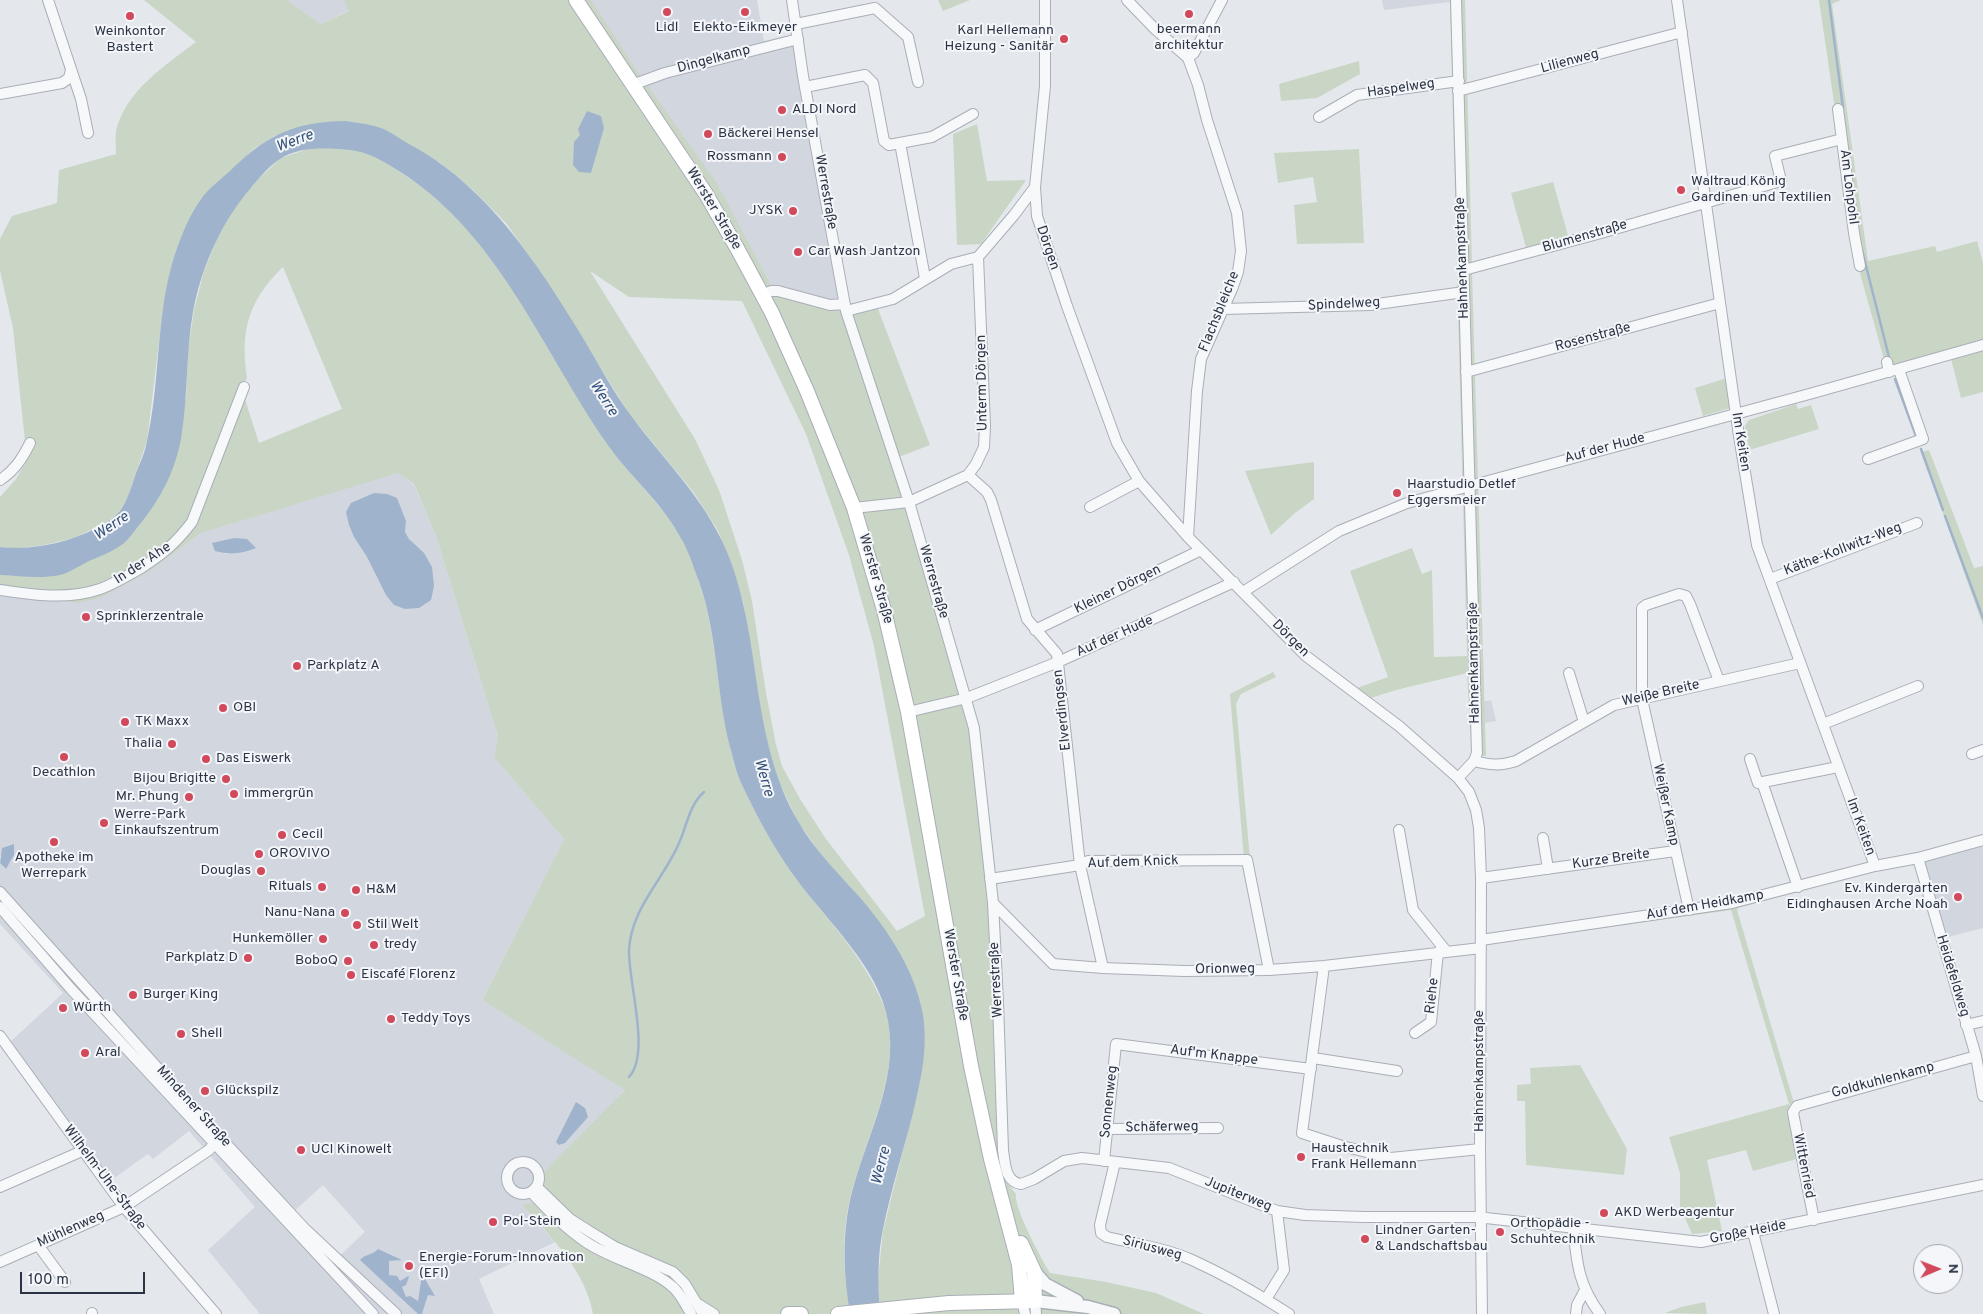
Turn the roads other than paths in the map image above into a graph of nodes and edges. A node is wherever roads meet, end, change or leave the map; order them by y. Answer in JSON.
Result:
{"nodes":[{"id":1,"x":48,"y":0,"type":"edge"},
{"id":2,"x":576,"y":0,"type":"edge"},
{"id":3,"x":792,"y":0,"type":"edge"},
{"id":4,"x":1045,"y":0,"type":"edge"},
{"id":5,"x":1127,"y":0,"type":"edge"},
{"id":6,"x":1222,"y":0,"type":"edge"},
{"id":7,"x":1456,"y":0,"type":"edge"},
{"id":8,"x":1677,"y":0,"type":"edge"},
{"id":9,"x":875,"y":4,"type":"edge"},
{"id":10,"x":796,"y":24,"type":"junction"},
{"id":11,"x":1682,"y":32,"type":"junction"},
{"id":12,"x":798,"y":39,"type":"junction"},
{"id":13,"x":1188,"y":58,"type":"junction"},
{"id":14,"x":71,"y":70,"type":"junction"},
{"id":15,"x":918,"y":82,"type":"dead end"},
{"id":16,"x":632,"y":85,"type":"junction"},
{"id":17,"x":1458,"y":86,"type":"junction"},
{"id":18,"x":806,"y":87,"type":"junction"},
{"id":19,"x":0,"y":94,"type":"edge"},
{"id":20,"x":1838,"y":109,"type":"dead end"},
{"id":21,"x":973,"y":114,"type":"dead end"},
{"id":22,"x":1319,"y":117,"type":"dead end"},
{"id":23,"x":88,"y":133,"type":"dead end"},
{"id":24,"x":1842,"y":139,"type":"junction"},
{"id":25,"x":900,"y":143,"type":"junction"},
{"id":26,"x":1035,"y":187,"type":"junction"},
{"id":27,"x":1705,"y":203,"type":"junction"},
{"id":28,"x":978,"y":256,"type":"junction"},
{"id":29,"x":1860,"y":266,"type":"dead end"},
{"id":30,"x":1464,"y":270,"type":"junction"},
{"id":31,"x":925,"y":278,"type":"junction"},
{"id":32,"x":1464,"y":292,"type":"junction"},
{"id":33,"x":762,"y":295,"type":"junction"},
{"id":34,"x":1720,"y":303,"type":"junction"},
{"id":35,"x":845,"y":307,"type":"junction"},
{"id":36,"x":1223,"y":309,"type":"junction"},
{"id":37,"x":1983,"y":344,"type":"edge"},
{"id":38,"x":1892,"y":368,"type":"junction"},
{"id":39,"x":1466,"y":372,"type":"junction"},
{"id":40,"x":244,"y":386,"type":"dead end"},
{"id":41,"x":1736,"y":414,"type":"junction"},
{"id":42,"x":30,"y":443,"type":"dead end"},
{"id":43,"x":1868,"y":459,"type":"dead end"},
{"id":44,"x":968,"y":475,"type":"junction"},
{"id":45,"x":0,"y":480,"type":"edge"},
{"id":46,"x":1139,"y":481,"type":"junction"},
{"id":47,"x":1471,"y":486,"type":"junction"},
{"id":48,"x":909,"y":502,"type":"junction"},
{"id":49,"x":1090,"y":506,"type":"dead end"},
{"id":50,"x":854,"y":508,"type":"junction"},
{"id":51,"x":1916,"y":522,"type":"dead end"},
{"id":52,"x":1188,"y":537,"type":"junction"},
{"id":53,"x":1201,"y":550,"type":"junction"},
{"id":54,"x":1770,"y":579,"type":"junction"},
{"id":55,"x":1234,"y":582,"type":"junction"},
{"id":56,"x":0,"y":590,"type":"edge"},
{"id":57,"x":1244,"y":592,"type":"junction"},
{"id":58,"x":1035,"y":630,"type":"junction"},
{"id":59,"x":1058,"y":662,"type":"junction"},
{"id":60,"x":1800,"y":663,"type":"junction"},
{"id":61,"x":1569,"y":674,"type":"dead end"},
{"id":62,"x":1719,"y":681,"type":"junction"},
{"id":63,"x":1918,"y":686,"type":"dead end"},
{"id":64,"x":967,"y":698,"type":"junction"},
{"id":65,"x":1642,"y":698,"type":"junction"},
{"id":66,"x":908,"y":712,"type":"junction"},
{"id":67,"x":1584,"y":722,"type":"junction"},
{"id":68,"x":1823,"y":724,"type":"junction"},
{"id":69,"x":1983,"y":750,"type":"edge"},
{"id":70,"x":1972,"y":754,"type":"dead end"},
{"id":71,"x":1750,"y":759,"type":"dead end"},
{"id":72,"x":1474,"y":761,"type":"junction"},
{"id":73,"x":1838,"y":767,"type":"junction"},
{"id":74,"x":1458,"y":778,"type":"junction"},
{"id":75,"x":1762,"y":782,"type":"junction"},
{"id":76,"x":1399,"y":830,"type":"dead end"},
{"id":77,"x":1543,"y":838,"type":"dead end"},
{"id":78,"x":1983,"y":840,"type":"edge"},
{"id":79,"x":1674,"y":851,"type":"junction"},
{"id":80,"x":1918,"y":858,"type":"junction"},
{"id":81,"x":1080,"y":865,"type":"junction"},
{"id":82,"x":1875,"y":866,"type":"junction"},
{"id":83,"x":1548,"y":869,"type":"junction"},
{"id":84,"x":1481,"y":878,"type":"junction"},
{"id":85,"x":990,"y":879,"type":"junction"},
{"id":86,"x":1798,"y":887,"type":"junction"},
{"id":87,"x":0,"y":892,"type":"edge"},
{"id":88,"x":993,"y":904,"type":"junction"},
{"id":89,"x":0,"y":907,"type":"edge"},
{"id":90,"x":1689,"y":910,"type":"junction"},
{"id":91,"x":1481,"y":944,"type":"junction"},
{"id":92,"x":1442,"y":951,"type":"junction"},
{"id":93,"x":1324,"y":966,"type":"junction"},
{"id":94,"x":1103,"y":968,"type":"junction"},
{"id":95,"x":1269,"y":970,"type":"junction"},
{"id":96,"x":1983,"y":1020,"type":"edge"},
{"id":97,"x":1966,"y":1025,"type":"junction"},
{"id":98,"x":1415,"y":1033,"type":"dead end"},
{"id":99,"x":0,"y":1036,"type":"edge"},
{"id":100,"x":1116,"y":1044,"type":"joint"},
{"id":101,"x":1976,"y":1056,"type":"junction"},
{"id":102,"x":1313,"y":1058,"type":"junction"},
{"id":103,"x":1311,"y":1069,"type":"junction"},
{"id":104,"x":1397,"y":1071,"type":"dead end"},
{"id":105,"x":1983,"y":1096,"type":"edge"},
{"id":106,"x":1793,"y":1112,"type":"joint"},
{"id":107,"x":1218,"y":1128,"type":"dead end"},
{"id":108,"x":1107,"y":1129,"type":"junction"},
{"id":109,"x":214,"y":1144,"type":"junction"},
{"id":110,"x":1480,"y":1149,"type":"junction"},
{"id":111,"x":82,"y":1151,"type":"junction"},
{"id":112,"x":1104,"y":1161,"type":"junction"},
{"id":113,"x":1114,"y":1162,"type":"junction"},
{"id":114,"x":1007,"y":1174,"type":"joint"},
{"id":115,"x":1983,"y":1185,"type":"edge"},
{"id":116,"x":0,"y":1187,"type":"edge"},
{"id":117,"x":124,"y":1207,"type":"junction"},
{"id":118,"x":1277,"y":1211,"type":"junction"},
{"id":119,"x":1481,"y":1218,"type":"junction"},
{"id":120,"x":1008,"y":1219,"type":"junction"},
{"id":121,"x":1814,"y":1220,"type":"junction"},
{"id":122,"x":1573,"y":1227,"type":"junction"},
{"id":123,"x":1754,"y":1232,"type":"junction"},
{"id":124,"x":38,"y":1245,"type":"junction"},
{"id":125,"x":0,"y":1262,"type":"edge"},
{"id":126,"x":1034,"y":1271,"type":"junction"},
{"id":127,"x":65,"y":1282,"type":"dead end"},
{"id":128,"x":1585,"y":1290,"type":"junction"},
{"id":129,"x":1266,"y":1299,"type":"junction"},
{"id":130,"x":697,"y":1303,"type":"junction"},
{"id":131,"x":1088,"y":1307,"type":"junction"},
{"id":132,"x":1030,"y":1308,"type":"edge"},
{"id":133,"x":688,"y":1311,"type":"edge"},
{"id":134,"x":390,"y":1312,"type":"edge"},
{"id":135,"x":216,"y":1314,"type":"edge"},
{"id":136,"x":373,"y":1314,"type":"edge"},
{"id":137,"x":703,"y":1314,"type":"edge"},
{"id":138,"x":714,"y":1314,"type":"edge"},
{"id":139,"x":788,"y":1314,"type":"edge"},
{"id":140,"x":800,"y":1314,"type":"edge"},
{"id":141,"x":838,"y":1314,"type":"edge"},
{"id":142,"x":1114,"y":1314,"type":"edge"},
{"id":143,"x":1289,"y":1314,"type":"edge"},
{"id":144,"x":1482,"y":1314,"type":"edge"},
{"id":145,"x":1576,"y":1314,"type":"edge"},
{"id":146,"x":1600,"y":1314,"type":"edge"},
{"id":147,"x":1774,"y":1314,"type":"edge"}],
"edges":[{"from":1,"to":14,"type":"street"},
{"from":2,"to":16,"type":"main road","name":"Werster Straße"},
{"from":3,"to":10,"type":"street","name":"Werrestraße"},
{"from":4,"to":26,"type":"street","name":"Dörgen"},
{"from":5,"to":13,"type":"street","name":"Flachsbleiche"},
{"from":6,"to":13,"type":"street"},
{"from":7,"to":17,"type":"street","name":"Hahnenkampstraße"},
{"from":8,"to":11,"type":"street","name":"Im Keiten"},
{"from":9,"to":10,"type":"street"},
{"from":9,"to":15,"type":"street"},
{"from":10,"to":12,"type":"street","name":"Werrestraße"},
{"from":11,"to":17,"type":"street","name":"Lilienweg"},
{"from":11,"to":27,"type":"street","name":"Im Keiten"},
{"from":12,"to":16,"type":"street","name":"Dingelkamp"},
{"from":12,"to":18,"type":"street","name":"Werrestraße"},
{"from":13,"to":36,"type":"street","name":"Flachsbleiche"},
{"from":14,"to":19,"type":"street"},
{"from":14,"to":23,"type":"street"},
{"from":16,"to":33,"type":"main road","name":"Werster Straße"},
{"from":17,"to":22,"type":"street","name":"Haspelweg"},
{"from":17,"to":30,"type":"street","name":"Hahnenkampstraße"},
{"from":18,"to":25,"type":"street"},
{"from":18,"to":35,"type":"street","name":"Werrestraße"},
{"from":20,"to":24,"type":"street","name":"Am Lohpohl"},
{"from":21,"to":25,"type":"street"},
{"from":24,"to":27,"type":"street","name":"Blumenstraße"},
{"from":24,"to":29,"type":"street","name":"Am Lohpohl"},
{"from":25,"to":31,"type":"street"},
{"from":26,"to":28,"type":"street"},
{"from":26,"to":46,"type":"street","name":"Dörgen"},
{"from":27,"to":30,"type":"street","name":"Blumenstraße"},
{"from":27,"to":34,"type":"street","name":"Im Keiten"},
{"from":28,"to":31,"type":"street"},
{"from":28,"to":44,"type":"street","name":"Unterm Dörgen"},
{"from":30,"to":32,"type":"street","name":"Hahnenkampstraße"},
{"from":31,"to":35,"type":"street"},
{"from":32,"to":36,"type":"street","name":"Spindelweg"},
{"from":32,"to":39,"type":"street","name":"Hahnenkampstraße"},
{"from":33,"to":35,"type":"street"},
{"from":33,"to":50,"type":"main road","name":"Werster Straße"},
{"from":34,"to":39,"type":"street","name":"Rosenstraße"},
{"from":34,"to":41,"type":"street","name":"Im Keiten"},
{"from":35,"to":48,"type":"street","name":"Werrestraße"},
{"from":36,"to":52,"type":"street","name":"Flachsbleiche"},
{"from":37,"to":38,"type":"street","name":"Auf der Hude"},
{"from":38,"to":41,"type":"street","name":"Auf der Hude"},
{"from":38,"to":43,"type":"street"},
{"from":39,"to":47,"type":"street","name":"Hahnenkampstraße"},
{"from":40,"to":56,"type":"street","name":"In der Ahe"},
{"from":41,"to":47,"type":"street","name":"Auf der Hude"},
{"from":41,"to":54,"type":"street","name":"Im Keiten"},
{"from":42,"to":45,"type":"street"},
{"from":44,"to":48,"type":"street"},
{"from":44,"to":58,"type":"street","name":"Elverdingsen"},
{"from":46,"to":49,"type":"street"},
{"from":46,"to":52,"type":"street","name":"Dörgen"},
{"from":47,"to":57,"type":"street","name":"Auf der Hude"},
{"from":47,"to":72,"type":"street","name":"Hahnenkampstraße"},
{"from":48,"to":50,"type":"street"},
{"from":48,"to":64,"type":"street","name":"Werrestraße"},
{"from":50,"to":66,"type":"main road","name":"Werster Straße"},
{"from":51,"to":54,"type":"street","name":"Käthe-Kollwitz-Weg"},
{"from":52,"to":53,"type":"street","name":"Dörgen"},
{"from":53,"to":55,"type":"street","name":"Dörgen"},
{"from":53,"to":58,"type":"street","name":"Kleiner Dörgen"},
{"from":54,"to":60,"type":"street","name":"Im Keiten"},
{"from":55,"to":57,"type":"street","name":"Dörgen"},
{"from":55,"to":59,"type":"street","name":"Auf der Hude"},
{"from":57,"to":74,"type":"street","name":"Dörgen"},
{"from":58,"to":59,"type":"street","name":"Elverdingsen"},
{"from":59,"to":64,"type":"street","name":"Auf der Hude"},
{"from":59,"to":81,"type":"street","name":"Elverdingsen"},
{"from":60,"to":62,"type":"street","name":"Weiße Breite"},
{"from":60,"to":68,"type":"street","name":"Im Keiten"},
{"from":61,"to":67,"type":"street"},
{"from":62,"to":65,"type":"street","name":"Weiße Breite"},
{"from":62,"to":65,"type":"street","name":"Weißer Kamp"},
{"from":63,"to":68,"type":"street"},
{"from":64,"to":66,"type":"street","name":"Auf der Hude"},
{"from":64,"to":85,"type":"street","name":"Werrestraße"},
{"from":65,"to":67,"type":"street","name":"Weiße Breite"},
{"from":65,"to":79,"type":"street","name":"Weißer Kamp"},
{"from":66,"to":120,"type":"main road","name":"Werster Straße"},
{"from":67,"to":72,"type":"street","name":"Weiße Breite"},
{"from":68,"to":73,"type":"street","name":"Im Keiten"},
{"from":69,"to":70,"type":"street"},
{"from":71,"to":75,"type":"street"},
{"from":72,"to":74,"type":"street"},
{"from":73,"to":75,"type":"street"},
{"from":73,"to":82,"type":"street","name":"Im Keiten"},
{"from":74,"to":84,"type":"street","name":"Hahnenkampstraße"},
{"from":75,"to":86,"type":"street"},
{"from":76,"to":92,"type":"street"},
{"from":77,"to":83,"type":"street"},
{"from":78,"to":80,"type":"street","name":"Auf dem Heidkamp"},
{"from":79,"to":83,"type":"street","name":"Kurze Breite"},
{"from":79,"to":90,"type":"street","name":"Weißer Kamp"},
{"from":80,"to":82,"type":"street","name":"Auf dem Heidkamp"},
{"from":80,"to":97,"type":"street","name":"Heidefeldweg"},
{"from":81,"to":85,"type":"street","name":"Auf dem Knick"},
{"from":81,"to":94,"type":"street","name":"Elverdingsen"},
{"from":81,"to":95,"type":"street","name":"Auf dem Knick"},
{"from":82,"to":86,"type":"street","name":"Auf dem Heidkamp"},
{"from":83,"to":84,"type":"street","name":"Kurze Breite"},
{"from":84,"to":91,"type":"street","name":"Hahnenkampstraße"},
{"from":85,"to":88,"type":"street","name":"Werrestraße"},
{"from":86,"to":90,"type":"street","name":"Auf dem Heidkamp"},
{"from":87,"to":134,"type":"street","name":"Mindener Straße"},
{"from":88,"to":94,"type":"street","name":"Orionweg"},
{"from":88,"to":114,"type":"street","name":"Werrestraße"},
{"from":89,"to":109,"type":"street","name":"Mindener Straße"},
{"from":90,"to":91,"type":"street","name":"Auf dem Heidkamp"},
{"from":91,"to":92,"type":"street","name":"Orionweg"},
{"from":91,"to":110,"type":"street","name":"Hahnenkampstraße"},
{"from":92,"to":93,"type":"street","name":"Orionweg"},
{"from":92,"to":98,"type":"street","name":"Riehe"},
{"from":93,"to":95,"type":"street","name":"Orionweg"},
{"from":93,"to":102,"type":"street"},
{"from":94,"to":95,"type":"street","name":"Orionweg"},
{"from":96,"to":97,"type":"street"},
{"from":97,"to":101,"type":"street","name":"Heidefeldweg"},
{"from":99,"to":111,"type":"street","name":"Wilhelm-Uhe-Straße"},
{"from":100,"to":103,"type":"street","name":"Auf'm Knappe"},
{"from":100,"to":108,"type":"street","name":"Sonnenweg"},
{"from":101,"to":105,"type":"street","name":"Heidefeldweg"},
{"from":101,"to":106,"type":"street","name":"Goldkuhlenkamp"},
{"from":102,"to":103,"type":"street"},
{"from":102,"to":104,"type":"street"},
{"from":103,"to":110,"type":"street"},
{"from":106,"to":121,"type":"street","name":"Wittenried"},
{"from":107,"to":108,"type":"street","name":"Schäferweg"},
{"from":108,"to":112,"type":"street","name":"Sonnenweg"},
{"from":109,"to":117,"type":"street","name":"Mühlenweg"},
{"from":109,"to":136,"type":"street","name":"Mindener Straße"},
{"from":110,"to":119,"type":"street","name":"Hahnenkampstraße"},
{"from":111,"to":116,"type":"street"},
{"from":111,"to":117,"type":"street","name":"Wilhelm-Uhe-Straße"},
{"from":112,"to":113,"type":"street","name":"Jupiterweg"},
{"from":112,"to":114,"type":"street","name":"Jupiterweg"},
{"from":113,"to":118,"type":"street","name":"Jupiterweg"},
{"from":113,"to":129,"type":"street","name":"Siriusweg"},
{"from":115,"to":121,"type":"street","name":"Große Heide"},
{"from":117,"to":124,"type":"street","name":"Mühlenweg"},
{"from":117,"to":135,"type":"street","name":"Wilhelm-Uhe-Straße"},
{"from":118,"to":119,"type":"street","name":"Jupiterweg"},
{"from":118,"to":129,"type":"street"},
{"from":119,"to":122,"type":"street","name":"Große Heide"},
{"from":119,"to":144,"type":"street","name":"Hahnenkampstraße"},
{"from":120,"to":126,"type":"main road","name":"Werster Straße"},
{"from":120,"to":132,"type":"main road","name":"Werster Straße"},
{"from":121,"to":123,"type":"street","name":"Große Heide"},
{"from":122,"to":123,"type":"street","name":"Große Heide"},
{"from":122,"to":128,"type":"street"},
{"from":123,"to":147,"type":"street"},
{"from":124,"to":125,"type":"street","name":"Mühlenweg"},
{"from":124,"to":127,"type":"street"},
{"from":126,"to":131,"type":"street"},
{"from":126,"to":132,"type":"main road","name":"Werster Straße"},
{"from":128,"to":145,"type":"street"},
{"from":128,"to":146,"type":"street"},
{"from":129,"to":143,"type":"street","name":"Siriusweg"},
{"from":130,"to":133,"type":"street"},
{"from":130,"to":137,"type":"street"},
{"from":130,"to":138,"type":"street"},
{"from":131,"to":132,"type":"street"},
{"from":131,"to":142,"type":"street"},
{"from":132,"to":141,"type":"main road"},
{"from":139,"to":140,"type":"main road"}]}
